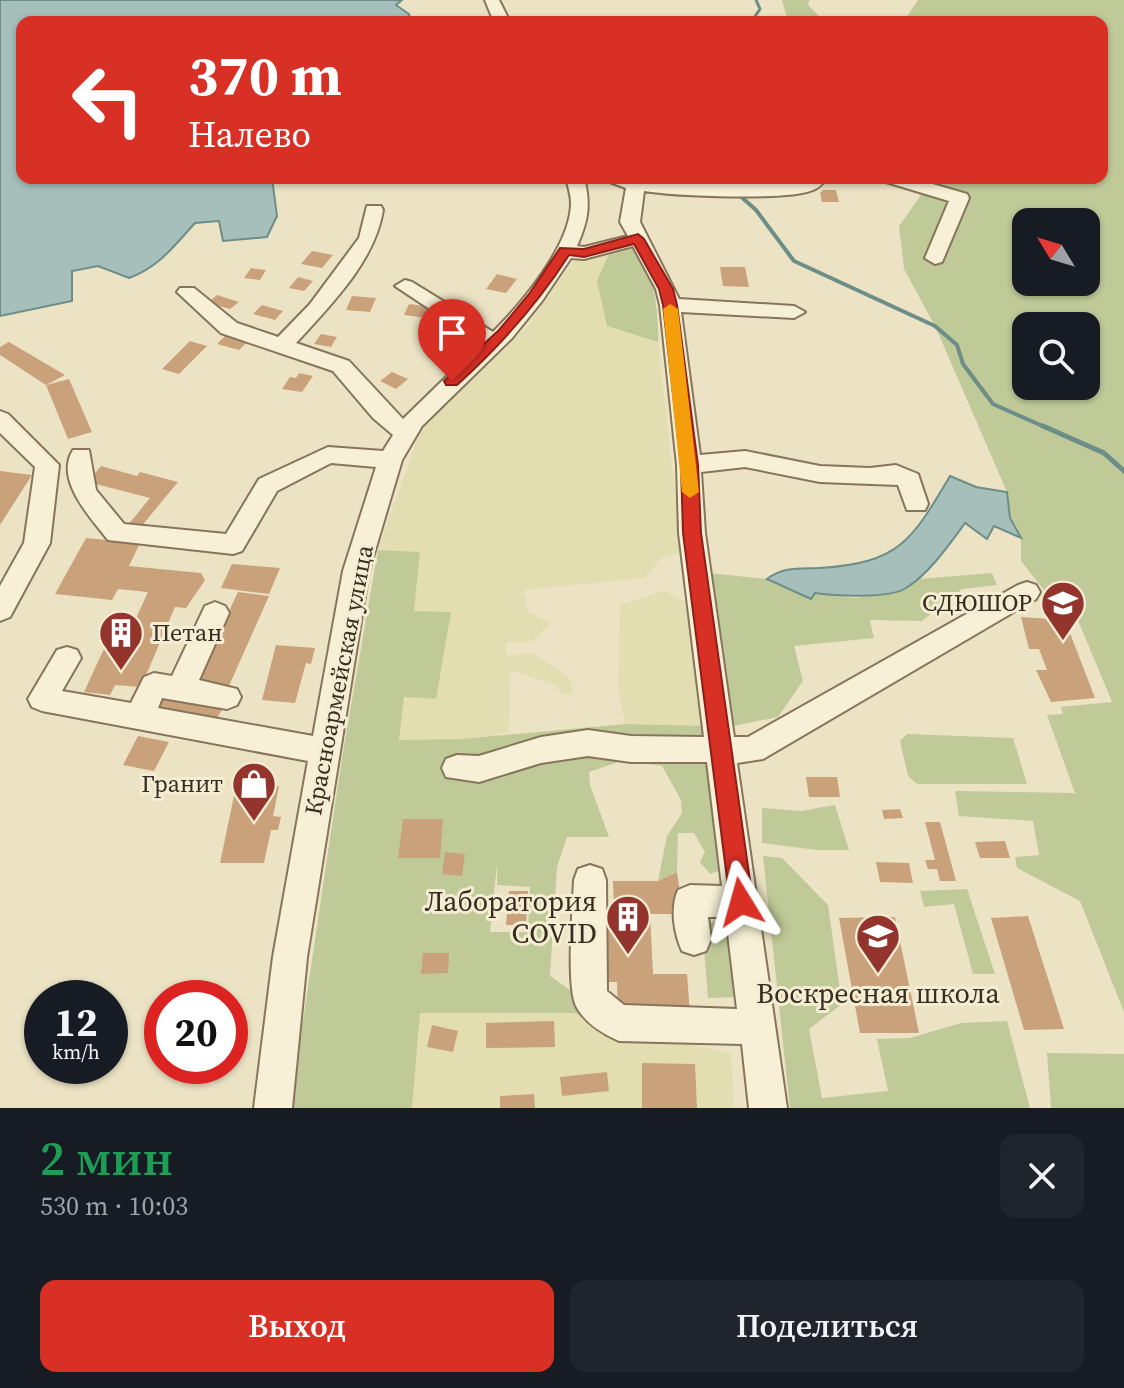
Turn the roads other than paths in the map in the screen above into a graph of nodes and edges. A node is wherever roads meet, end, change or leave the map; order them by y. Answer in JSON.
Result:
{"nodes":[{"id":1,"x":628,"y":184,"type":"edge"},
{"id":2,"x":813,"y":184,"type":"edge"},
{"id":3,"x":912,"y":184,"type":"edge"},
{"id":4,"x":636,"y":186,"type":"junction"},
{"id":5,"x":578,"y":190,"type":"edge"},
{"id":6,"x":374,"y":210,"type":"dead end"},
{"id":7,"x":638,"y":239,"type":"junction"},
{"id":8,"x":565,"y":251,"type":"junction"},
{"id":9,"x":935,"y":258,"type":"dead end"},
{"id":10,"x":405,"y":286,"type":"dead end"},
{"id":11,"x":187,"y":292,"type":"dead end"},
{"id":12,"x":670,"y":305,"type":"junction"},
{"id":13,"x":794,"y":312,"type":"dead end"},
{"id":14,"x":494,"y":342,"type":"junction"},
{"id":15,"x":282,"y":346,"type":"junction"},
{"id":16,"x":0,"y":419,"type":"edge"},
{"id":17,"x":405,"y":433,"type":"junction"},
{"id":18,"x":81,"y":456,"type":"dead end"},
{"id":19,"x":390,"y":460,"type":"junction"},
{"id":20,"x":689,"y":465,"type":"junction"},
{"id":21,"x":916,"y":504,"type":"dead end"},
{"id":22,"x":1027,"y":592,"type":"dead end"},
{"id":23,"x":0,"y":610,"type":"edge"},
{"id":24,"x":215,"y":613,"type":"dead end"},
{"id":25,"x":67,"y":658,"type":"dead end"},
{"id":26,"x":181,"y":688,"type":"junction"},
{"id":27,"x":227,"y":697,"type":"dead end"},
{"id":28,"x":139,"y":717,"type":"junction"},
{"id":29,"x":720,"y":749,"type":"junction"},
{"id":30,"x":325,"y":751,"type":"junction"},
{"id":31,"x":457,"y":768,"type":"dead end"},
{"id":32,"x":590,"y":880,"type":"dead end"},
{"id":33,"x":741,"y":902,"type":"junction"},
{"id":34,"x":694,"y":939,"type":"dead end"},
{"id":35,"x":758,"y":1027,"type":"junction"},
{"id":36,"x":273,"y":1108,"type":"edge"},
{"id":37,"x":768,"y":1108,"type":"edge"}],
"edges":[{"from":1,"to":4,"type":"street"},
{"from":2,"to":4,"type":"street"},
{"from":3,"to":9,"type":"street"},
{"from":4,"to":7,"type":"street"},
{"from":5,"to":8,"type":"street","name":"Красноармейская улица"},
{"from":6,"to":15,"type":"street"},
{"from":7,"to":8,"type":"street"},
{"from":7,"to":12,"type":"street"},
{"from":8,"to":14,"type":"street","name":"Красноармейская улица"},
{"from":10,"to":14,"type":"street"},
{"from":11,"to":15,"type":"street"},
{"from":12,"to":13,"type":"street"},
{"from":12,"to":20,"type":"street"},
{"from":14,"to":17,"type":"street","name":"Красноармейская улица"},
{"from":15,"to":17,"type":"street"},
{"from":16,"to":23,"type":"street"},
{"from":17,"to":19,"type":"street","name":"Красноармейская улица"},
{"from":18,"to":19,"type":"street"},
{"from":19,"to":30,"type":"street","name":"Красноармейская улица"},
{"from":20,"to":21,"type":"street"},
{"from":20,"to":29,"type":"street"},
{"from":22,"to":29,"type":"street"},
{"from":24,"to":26,"type":"street"},
{"from":25,"to":28,"type":"street"},
{"from":26,"to":27,"type":"street"},
{"from":26,"to":28,"type":"street"},
{"from":28,"to":30,"type":"street"},
{"from":29,"to":31,"type":"street"},
{"from":29,"to":33,"type":"street"},
{"from":30,"to":36,"type":"street","name":"Красноармейская улица"},
{"from":32,"to":35,"type":"street"},
{"from":33,"to":34,"type":"street"},
{"from":33,"to":35,"type":"street"},
{"from":35,"to":37,"type":"street"}]}
